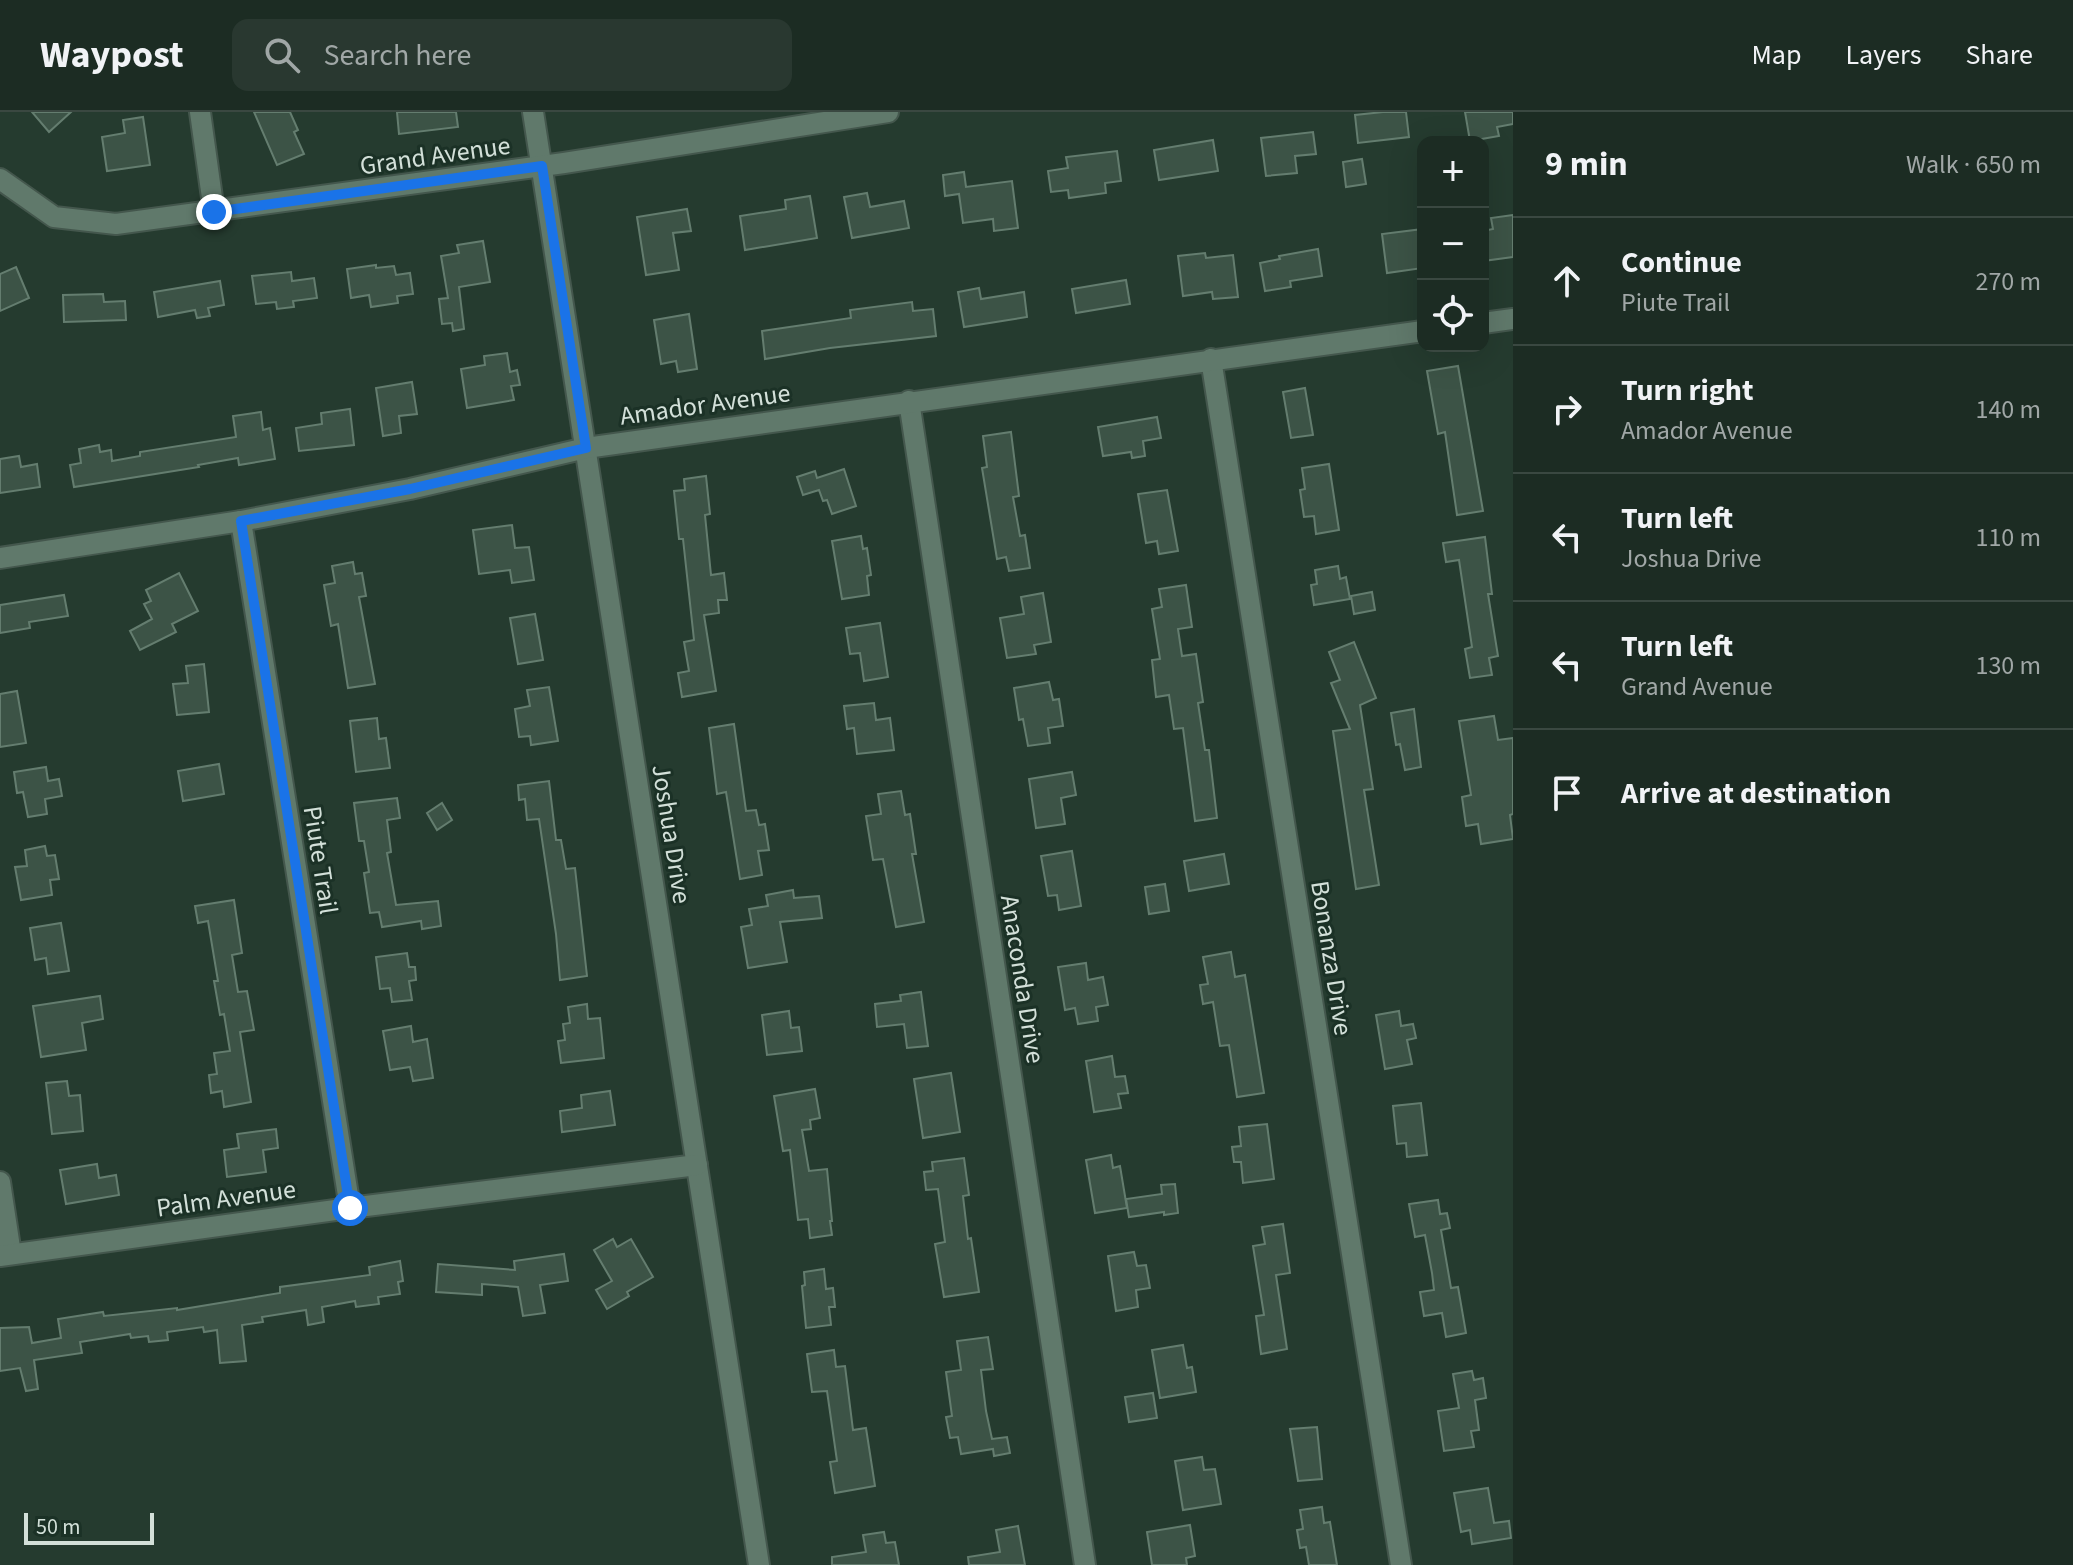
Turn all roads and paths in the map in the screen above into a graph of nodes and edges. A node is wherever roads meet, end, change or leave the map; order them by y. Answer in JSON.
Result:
{"nodes":[{"id":1,"x":200,"y":112,"type":"edge"},
{"id":2,"x":533,"y":112,"type":"edge"},
{"id":3,"x":888,"y":112,"type":"edge"},
{"id":4,"x":855,"y":115,"type":"edge"},
{"id":5,"x":542,"y":166,"type":"junction"},
{"id":6,"x":0,"y":179,"type":"edge"},
{"id":7,"x":214,"y":212,"type":"junction"},
{"id":8,"x":1513,"y":319,"type":"edge"},
{"id":9,"x":1489,"y":322,"type":"edge"},
{"id":10,"x":1417,"y":332,"type":"edge"},
{"id":11,"x":1211,"y":359,"type":"junction"},
{"id":12,"x":909,"y":401,"type":"junction"},
{"id":13,"x":586,"y":448,"type":"junction"},
{"id":14,"x":241,"y":521,"type":"junction"},
{"id":15,"x":0,"y":558,"type":"edge"},
{"id":16,"x":697,"y":1165,"type":"junction"},
{"id":17,"x":0,"y":1182,"type":"edge"},
{"id":18,"x":350,"y":1208,"type":"junction"},
{"id":19,"x":6,"y":1255,"type":"edge"},
{"id":20,"x":759,"y":1565,"type":"edge"},
{"id":21,"x":1085,"y":1565,"type":"edge"},
{"id":22,"x":1401,"y":1565,"type":"edge"}],
"edges":[{"from":1,"to":7,"type":"street"},
{"from":2,"to":5,"type":"street","name":"Joshua Drive"},
{"from":3,"to":4,"type":"street","name":"Grand Avenue"},
{"from":4,"to":5,"type":"street","name":"Grand Avenue"},
{"from":5,"to":7,"type":"street","name":"Grand Avenue"},
{"from":5,"to":13,"type":"street","name":"Joshua Drive"},
{"from":6,"to":7,"type":"street","name":"Grand Avenue"},
{"from":8,"to":9,"type":"street"},
{"from":10,"to":11,"type":"street","name":"Amador Avenue"},
{"from":11,"to":12,"type":"street","name":"Amador Avenue"},
{"from":11,"to":22,"type":"street","name":"Bonanza Drive"},
{"from":12,"to":13,"type":"street","name":"Amador Avenue"},
{"from":12,"to":21,"type":"street","name":"Anaconda Drive"},
{"from":13,"to":14,"type":"street","name":"Amador Avenue"},
{"from":13,"to":16,"type":"street","name":"Joshua Drive"},
{"from":14,"to":15,"type":"street","name":"Amador Avenue"},
{"from":14,"to":18,"type":"street","name":"Piute Trail"},
{"from":16,"to":18,"type":"street","name":"Palm Avenue"},
{"from":16,"to":20,"type":"street","name":"Joshua Drive"},
{"from":17,"to":19,"type":"street"},
{"from":18,"to":19,"type":"street","name":"Palm Avenue"}]}
